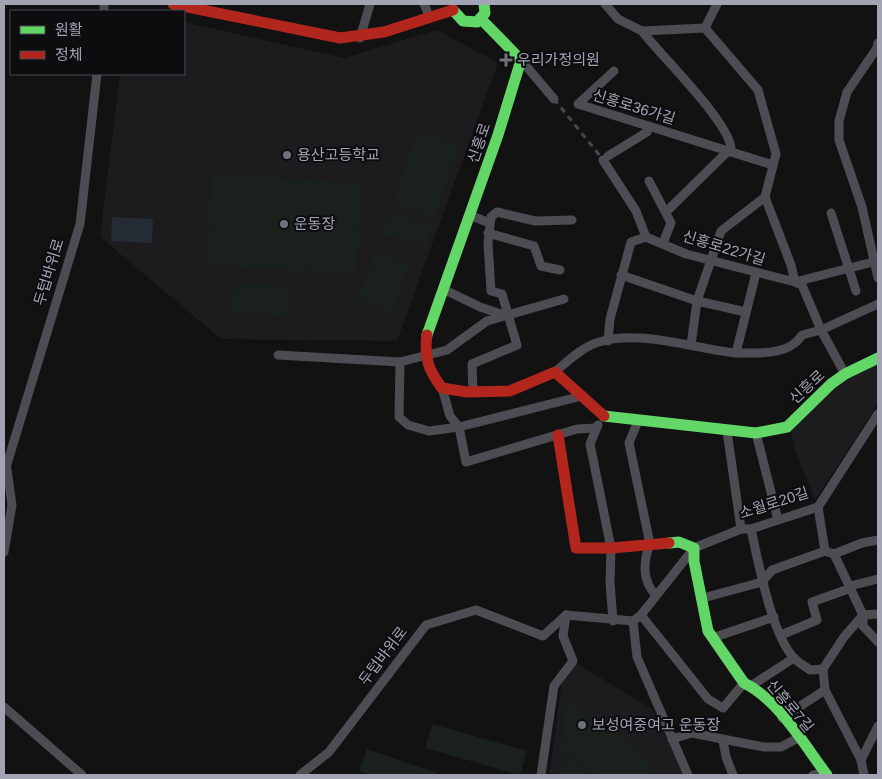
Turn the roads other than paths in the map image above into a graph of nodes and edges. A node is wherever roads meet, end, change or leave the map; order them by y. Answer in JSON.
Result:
{"nodes":[{"id":1,"x":173,"y":4,"type":"edge"},
{"id":2,"x":370,"y":4,"type":"edge"},
{"id":3,"x":424,"y":4,"type":"edge"},
{"id":4,"x":484,"y":4,"type":"edge"},
{"id":5,"x":606,"y":4,"type":"edge"},
{"id":6,"x":717,"y":4,"type":"edge"},
{"id":7,"x":208,"y":7,"type":"edge"},
{"id":8,"x":453,"y":7,"type":"edge"},
{"id":9,"x":430,"y":18,"type":"junction"},
{"id":10,"x":481,"y":19,"type":"junction"},
{"id":11,"x":705,"y":28,"type":"junction"},
{"id":12,"x":642,"y":31,"type":"junction"},
{"id":13,"x":360,"y":38,"type":"junction"},
{"id":14,"x":878,"y":43,"type":"edge"},
{"id":15,"x":521,"y":60,"type":"junction"},
{"id":16,"x":614,"y":71,"type":"dead end"},
{"id":17,"x":97,"y":75,"type":"edge"},
{"id":18,"x":554,"y":99,"type":"dead end"},
{"id":19,"x":649,"y":126,"type":"junction"},
{"id":20,"x":730,"y":152,"type":"junction"},
{"id":21,"x":773,"y":166,"type":"junction"},
{"id":22,"x":649,"y":180,"type":"dead end"},
{"id":23,"x":765,"y":197,"type":"junction"},
{"id":24,"x":666,"y":212,"type":"junction"},
{"id":25,"x":831,"y":213,"type":"dead end"},
{"id":26,"x":469,"y":215,"type":"junction"},
{"id":27,"x":572,"y":220,"type":"dead end"},
{"id":28,"x":490,"y":223,"type":"junction"},
{"id":29,"x":488,"y":233,"type":"junction"},
{"id":30,"x":646,"y":236,"type":"junction"},
{"id":31,"x":663,"y":243,"type":"junction"},
{"id":32,"x":712,"y":260,"type":"junction"},
{"id":33,"x":873,"y":262,"type":"junction"},
{"id":34,"x":849,"y":268,"type":"junction"},
{"id":35,"x":560,"y":270,"type":"dead end"},
{"id":36,"x":756,"y":273,"type":"junction"},
{"id":37,"x":621,"y":275,"type":"junction"},
{"id":38,"x":878,"y":278,"type":"edge"},
{"id":39,"x":795,"y":282,"type":"junction"},
{"id":40,"x":443,"y":288,"type":"junction"},
{"id":41,"x":856,"y":291,"type":"dead end"},
{"id":42,"x":564,"y":299,"type":"dead end"},
{"id":43,"x":697,"y":301,"type":"junction"},
{"id":44,"x":878,"y":304,"type":"edge"},
{"id":45,"x":746,"y":312,"type":"junction"},
{"id":46,"x":507,"y":316,"type":"junction"},
{"id":47,"x":821,"y":330,"type":"junction"},
{"id":48,"x":608,"y":341,"type":"junction"},
{"id":49,"x":691,"y":345,"type":"junction"},
{"id":50,"x":736,"y":352,"type":"junction"},
{"id":51,"x":278,"y":355,"type":"dead end"},
{"id":52,"x":423,"y":358,"type":"junction"},
{"id":53,"x":878,"y":358,"type":"edge"},
{"id":54,"x":400,"y":362,"type":"junction"},
{"id":55,"x":555,"y":372,"type":"junction"},
{"id":56,"x":845,"y":374,"type":"junction"},
{"id":57,"x":442,"y":388,"type":"junction"},
{"id":58,"x":474,"y":392,"type":"junction"},
{"id":59,"x":582,"y":396,"type":"junction"},
{"id":60,"x":604,"y":417,"type":"junction"},
{"id":61,"x":877,"y":420,"type":"edge"},
{"id":62,"x":638,"y":421,"type":"junction"},
{"id":63,"x":459,"y":427,"type":"junction"},
{"id":64,"x":596,"y":428,"type":"junction"},
{"id":65,"x":727,"y":431,"type":"junction"},
{"id":66,"x":756,"y":433,"type":"junction"},
{"id":67,"x":558,"y":435,"type":"junction"},
{"id":68,"x":5,"y":470,"type":"edge"},
{"id":69,"x":818,"y":507,"type":"junction"},
{"id":70,"x":778,"y":520,"type":"junction"},
{"id":71,"x":741,"y":529,"type":"junction"},
{"id":72,"x":751,"y":529,"type":"junction"},
{"id":73,"x":878,"y":540,"type":"edge"},
{"id":74,"x":650,"y":544,"type":"junction"},
{"id":75,"x":611,"y":548,"type":"junction"},
{"id":76,"x":694,"y":548,"type":"junction"},
{"id":77,"x":4,"y":552,"type":"edge"},
{"id":78,"x":830,"y":553,"type":"junction"},
{"id":79,"x":878,"y":579,"type":"edge"},
{"id":80,"x":762,"y":582,"type":"junction"},
{"id":81,"x":851,"y":587,"type":"junction"},
{"id":82,"x":656,"y":595,"type":"junction"},
{"id":83,"x":703,"y":598,"type":"junction"},
{"id":84,"x":566,"y":614,"type":"junction"},
{"id":85,"x":878,"y":614,"type":"edge"},
{"id":86,"x":641,"y":615,"type":"junction"},
{"id":87,"x":863,"y":615,"type":"junction"},
{"id":88,"x":774,"y":617,"type":"junction"},
{"id":89,"x":613,"y":621,"type":"junction"},
{"id":90,"x":633,"y":622,"type":"junction"},
{"id":91,"x":781,"y":635,"type":"junction"},
{"id":92,"x":712,"y":638,"type":"junction"},
{"id":93,"x":878,"y":642,"type":"edge"},
{"id":94,"x":794,"y":658,"type":"junction"},
{"id":95,"x":823,"y":669,"type":"junction"},
{"id":96,"x":748,"y":684,"type":"junction"},
{"id":97,"x":825,"y":690,"type":"junction"},
{"id":98,"x":4,"y":707,"type":"edge"},
{"id":99,"x":782,"y":718,"type":"junction"},
{"id":100,"x":878,"y":726,"type":"edge"},
{"id":101,"x":798,"y":738,"type":"junction"},
{"id":102,"x":672,"y":739,"type":"junction"},
{"id":103,"x":723,"y":741,"type":"junction"},
{"id":104,"x":860,"y":760,"type":"junction"},
{"id":105,"x":822,"y":774,"type":"edge"},
{"id":106,"x":82,"y":775,"type":"edge"},
{"id":107,"x":300,"y":775,"type":"edge"},
{"id":108,"x":541,"y":775,"type":"edge"},
{"id":109,"x":688,"y":775,"type":"edge"},
{"id":110,"x":733,"y":775,"type":"edge"},
{"id":111,"x":864,"y":775,"type":"edge"}],
"edges":[{"from":1,"to":7,"type":"street"},
{"from":2,"to":13,"type":"street"},
{"from":3,"to":9,"type":"street"},
{"from":4,"to":10,"type":"street"},
{"from":5,"to":12,"type":"street"},
{"from":6,"to":11,"type":"street"},
{"from":7,"to":13,"type":"street"},
{"from":8,"to":9,"type":"street"},
{"from":8,"to":10,"type":"street"},
{"from":9,"to":13,"type":"street"},
{"from":10,"to":15,"type":"street"},
{"from":11,"to":12,"type":"street"},
{"from":11,"to":21,"type":"street"},
{"from":12,"to":20,"type":"street"},
{"from":14,"to":33,"type":"street"},
{"from":15,"to":18,"type":"street"},
{"from":15,"to":26,"type":"street","name":"신흥로"},
{"from":16,"to":19,"type":"street","name":"신흥로36가길"},
{"from":17,"to":68,"type":"street","name":"두텁바위로"},
{"from":19,"to":20,"type":"street","name":"신흥로36가길"},
{"from":19,"to":30,"type":"street"},
{"from":20,"to":21,"type":"street","name":"신흥로36가길"},
{"from":20,"to":24,"type":"street"},
{"from":21,"to":23,"type":"street"},
{"from":22,"to":24,"type":"street"},
{"from":23,"to":32,"type":"street"},
{"from":23,"to":39,"type":"street"},
{"from":24,"to":31,"type":"street"},
{"from":25,"to":34,"type":"street"},
{"from":26,"to":28,"type":"street"},
{"from":26,"to":40,"type":"street","name":"신흥로"},
{"from":27,"to":28,"type":"street"},
{"from":28,"to":29,"type":"street"},
{"from":29,"to":35,"type":"street"},
{"from":29,"to":46,"type":"street"},
{"from":30,"to":31,"type":"street","name":"신흥로22가길"},
{"from":30,"to":37,"type":"street"},
{"from":31,"to":32,"type":"street","name":"신흥로22가길"},
{"from":32,"to":36,"type":"street","name":"신흥로22가길"},
{"from":32,"to":43,"type":"street"},
{"from":33,"to":34,"type":"street"},
{"from":33,"to":38,"type":"street"},
{"from":34,"to":39,"type":"street"},
{"from":34,"to":41,"type":"street"},
{"from":36,"to":39,"type":"street","name":"신흥로22가길"},
{"from":36,"to":45,"type":"street"},
{"from":37,"to":43,"type":"street"},
{"from":37,"to":48,"type":"street"},
{"from":39,"to":47,"type":"street"},
{"from":40,"to":46,"type":"street"},
{"from":40,"to":52,"type":"street","name":"신흥로"},
{"from":42,"to":46,"type":"street"},
{"from":43,"to":45,"type":"street"},
{"from":43,"to":49,"type":"street"},
{"from":44,"to":47,"type":"street"},
{"from":45,"to":50,"type":"street"},
{"from":46,"to":52,"type":"street"},
{"from":46,"to":58,"type":"street"},
{"from":47,"to":50,"type":"street"},
{"from":47,"to":56,"type":"street"},
{"from":48,"to":49,"type":"street"},
{"from":48,"to":55,"type":"street"},
{"from":49,"to":50,"type":"street"},
{"from":51,"to":54,"type":"street"},
{"from":52,"to":54,"type":"street"},
{"from":52,"to":57,"type":"street"},
{"from":53,"to":56,"type":"street","name":"신흥로"},
{"from":54,"to":63,"type":"street"},
{"from":55,"to":58,"type":"street"},
{"from":55,"to":59,"type":"street"},
{"from":56,"to":66,"type":"street","name":"신흥로"},
{"from":57,"to":58,"type":"street"},
{"from":57,"to":63,"type":"street"},
{"from":59,"to":60,"type":"street"},
{"from":59,"to":63,"type":"street"},
{"from":60,"to":62,"type":"street","name":"신흥로"},
{"from":60,"to":64,"type":"street"},
{"from":61,"to":69,"type":"street","name":"소월로20길"},
{"from":62,"to":65,"type":"street","name":"신흥로"},
{"from":62,"to":74,"type":"street"},
{"from":63,"to":67,"type":"street"},
{"from":64,"to":67,"type":"street"},
{"from":64,"to":75,"type":"street"},
{"from":65,"to":66,"type":"street","name":"신흥로"},
{"from":65,"to":71,"type":"street"},
{"from":66,"to":70,"type":"street"},
{"from":67,"to":75,"type":"street"},
{"from":68,"to":77,"type":"street"},
{"from":69,"to":70,"type":"street","name":"소월로20길"},
{"from":69,"to":78,"type":"street"},
{"from":70,"to":72,"type":"street","name":"소월로20길"},
{"from":71,"to":72,"type":"street","name":"소월로20길"},
{"from":71,"to":76,"type":"street","name":"소월로20길"},
{"from":72,"to":80,"type":"street"},
{"from":73,"to":78,"type":"street"},
{"from":74,"to":75,"type":"street"},
{"from":74,"to":76,"type":"street"},
{"from":74,"to":82,"type":"street"},
{"from":75,"to":89,"type":"street"},
{"from":76,"to":82,"type":"street","name":"소월로20길"},
{"from":76,"to":83,"type":"street","name":"신흥로7길"},
{"from":78,"to":80,"type":"street"},
{"from":78,"to":81,"type":"street"},
{"from":79,"to":81,"type":"street"},
{"from":80,"to":83,"type":"street"},
{"from":80,"to":88,"type":"street"},
{"from":81,"to":87,"type":"street"},
{"from":81,"to":91,"type":"street"},
{"from":82,"to":86,"type":"street","name":"소월로20길"},
{"from":83,"to":92,"type":"street","name":"신흥로7길"},
{"from":84,"to":89,"type":"street"},
{"from":84,"to":107,"type":"street","name":"두텁바위로"},
{"from":84,"to":108,"type":"street"},
{"from":85,"to":87,"type":"street"},
{"from":86,"to":90,"type":"street","name":"소월로20길"},
{"from":86,"to":96,"type":"street"},
{"from":87,"to":93,"type":"street"},
{"from":87,"to":95,"type":"street"},
{"from":88,"to":91,"type":"street"},
{"from":88,"to":92,"type":"street"},
{"from":89,"to":90,"type":"street"},
{"from":90,"to":102,"type":"street"},
{"from":91,"to":94,"type":"street"},
{"from":92,"to":96,"type":"street","name":"신흥로7길"},
{"from":94,"to":95,"type":"street"},
{"from":94,"to":96,"type":"street"},
{"from":95,"to":97,"type":"street"},
{"from":96,"to":99,"type":"street","name":"신흥로7길"},
{"from":97,"to":99,"type":"street"},
{"from":97,"to":104,"type":"street"},
{"from":98,"to":106,"type":"street"},
{"from":99,"to":101,"type":"street","name":"신흥로7길"},
{"from":100,"to":104,"type":"street"},
{"from":101,"to":103,"type":"street"},
{"from":101,"to":105,"type":"street","name":"신흥로7길"},
{"from":102,"to":103,"type":"street"},
{"from":102,"to":109,"type":"street"},
{"from":103,"to":110,"type":"street"},
{"from":104,"to":111,"type":"street"}]}
